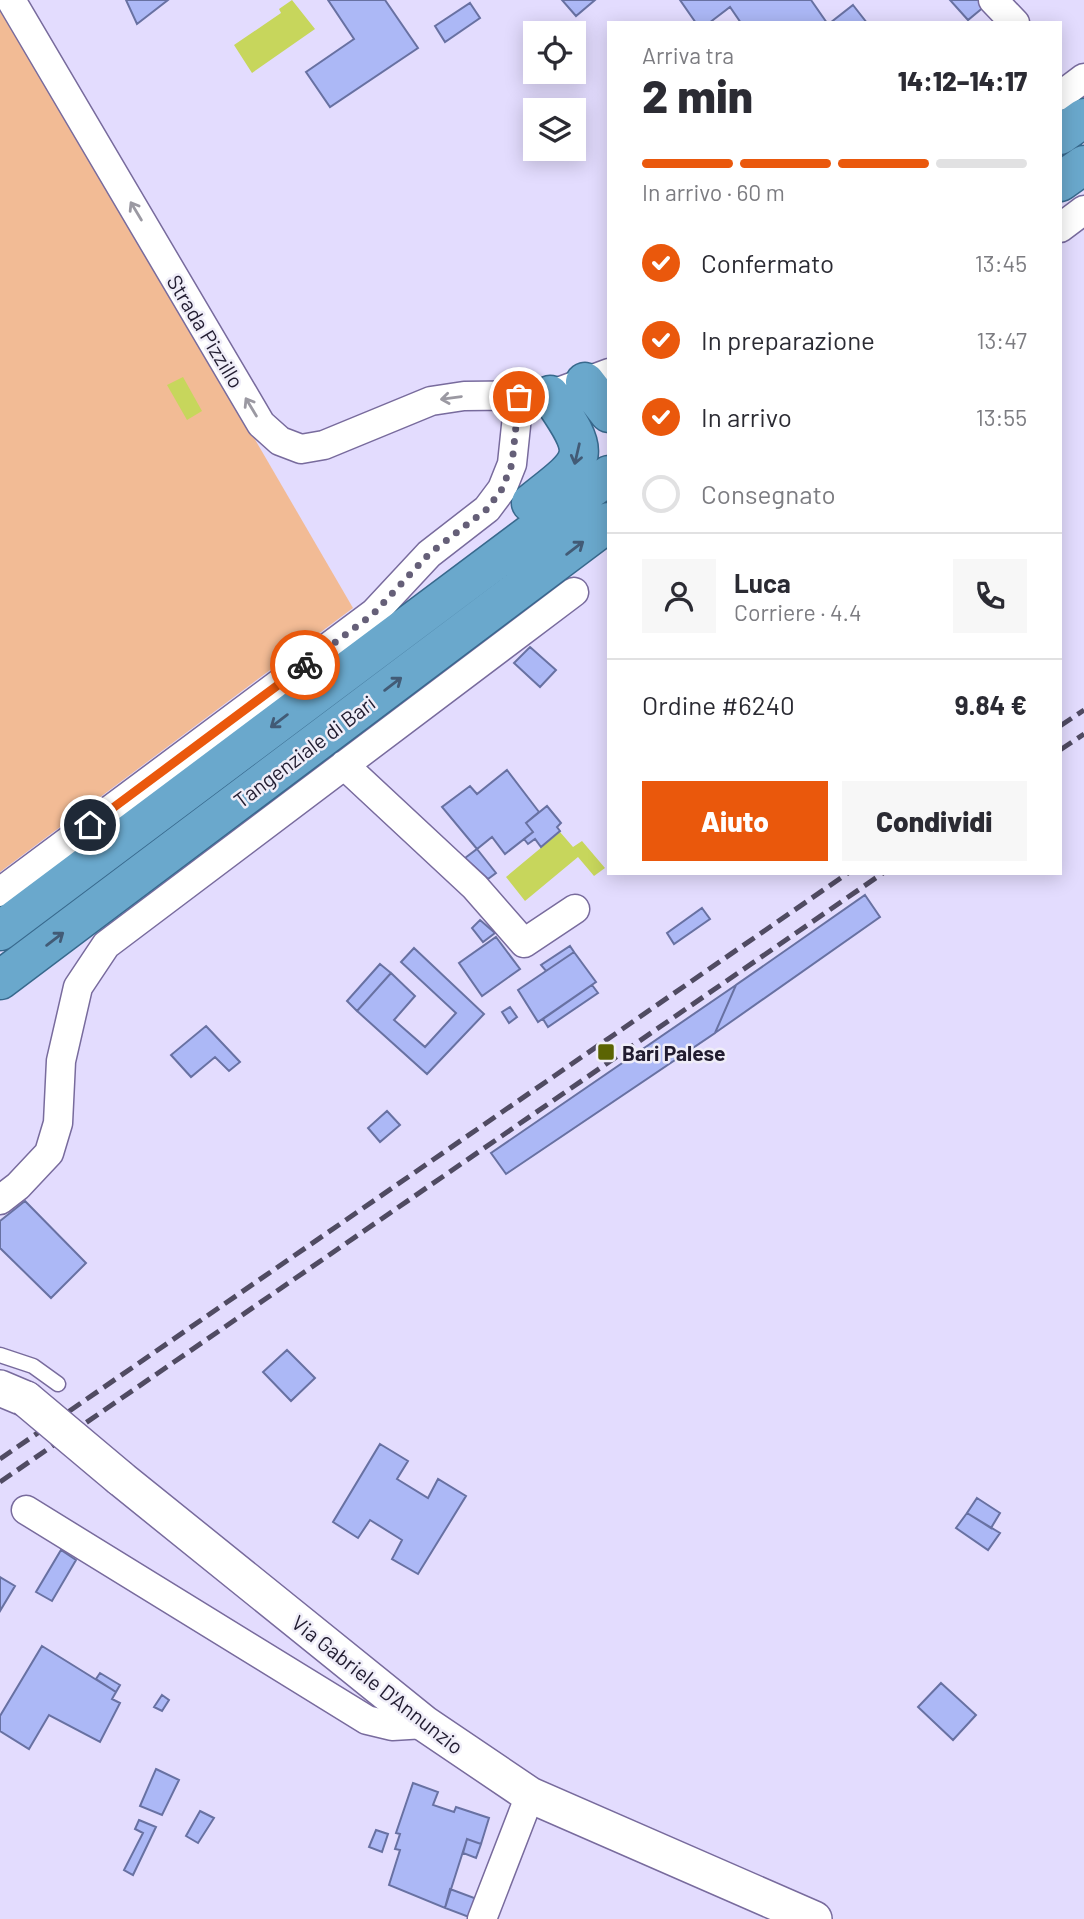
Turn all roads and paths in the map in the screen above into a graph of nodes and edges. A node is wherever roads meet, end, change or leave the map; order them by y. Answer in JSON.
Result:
{"nodes":[{"id":1,"x":11,"y":0,"type":"edge"},
{"id":2,"x":993,"y":0,"type":"edge"},
{"id":3,"x":1013,"y":21,"type":"edge"},
{"id":4,"x":1073,"y":89,"type":"edge"},
{"id":5,"x":1062,"y":128,"type":"edge"},
{"id":6,"x":1084,"y":165,"type":"edge"},
{"id":7,"x":1062,"y":181,"type":"edge"},
{"id":8,"x":1084,"y":210,"type":"edge"},
{"id":9,"x":1062,"y":226,"type":"edge"},
{"id":10,"x":597,"y":378,"type":"edge"},
{"id":11,"x":535,"y":396,"type":"junction"},
{"id":12,"x":607,"y":407,"type":"edge"},
{"id":13,"x":607,"y":476,"type":"edge"},
{"id":14,"x":607,"y":524,"type":"edge"},
{"id":15,"x":574,"y":592,"type":"dead end"},
{"id":16,"x":376,"y":648,"type":"junction"},
{"id":17,"x":344,"y":765,"type":"junction"},
{"id":18,"x":0,"y":892,"type":"edge"},
{"id":19,"x":575,"y":909,"type":"dead end"},
{"id":20,"x":0,"y":931,"type":"edge"},
{"id":21,"x":0,"y":980,"type":"edge"},
{"id":22,"x":0,"y":1200,"type":"edge"},
{"id":23,"x":0,"y":1355,"type":"edge"},
{"id":24,"x":58,"y":1384,"type":"dead end"},
{"id":25,"x":13,"y":1393,"type":"edge"},
{"id":26,"x":26,"y":1510,"type":"dead end"},
{"id":27,"x":425,"y":1724,"type":"junction"},
{"id":28,"x":530,"y":1795,"type":"junction"},
{"id":29,"x":482,"y":1919,"type":"edge"},
{"id":30,"x":814,"y":1919,"type":"edge"}],
"edges":[{"from":11,"to":1,"type":"street","name":"Strada Pizzillo","one_way":true},
{"from":2,"to":3,"type":"street"},
{"from":4,"to":5,"type":"highway"},
{"from":6,"to":7,"type":"highway"},
{"from":8,"to":9,"type":"street"},
{"from":10,"to":11,"type":"street"},
{"from":10,"to":12,"type":"highway"},
{"from":11,"to":16,"type":"highway","one_way":true},
{"from":11,"to":18,"type":"street"},
{"from":13,"to":16,"type":"highway","name":"Tangenziale di Bari"},
{"from":21,"to":14,"type":"highway","name":"Tangenziale di Bari","one_way":true},
{"from":15,"to":17,"type":"street"},
{"from":16,"to":20,"type":"highway","name":"Tangenziale di Bari","one_way":true},
{"from":17,"to":19,"type":"street"},
{"from":17,"to":22,"type":"street"},
{"from":23,"to":24,"type":"lane"},
{"from":25,"to":27,"type":"street","name":"Via Gabriele D'Annunzio","bridge":true},
{"from":26,"to":27,"type":"street"},
{"from":27,"to":28,"type":"street","name":"Via Gabriele D'Annunzio"},
{"from":28,"to":29,"type":"street"},
{"from":28,"to":30,"type":"street","name":"Via Gabriele D'Annunzio"}]}
